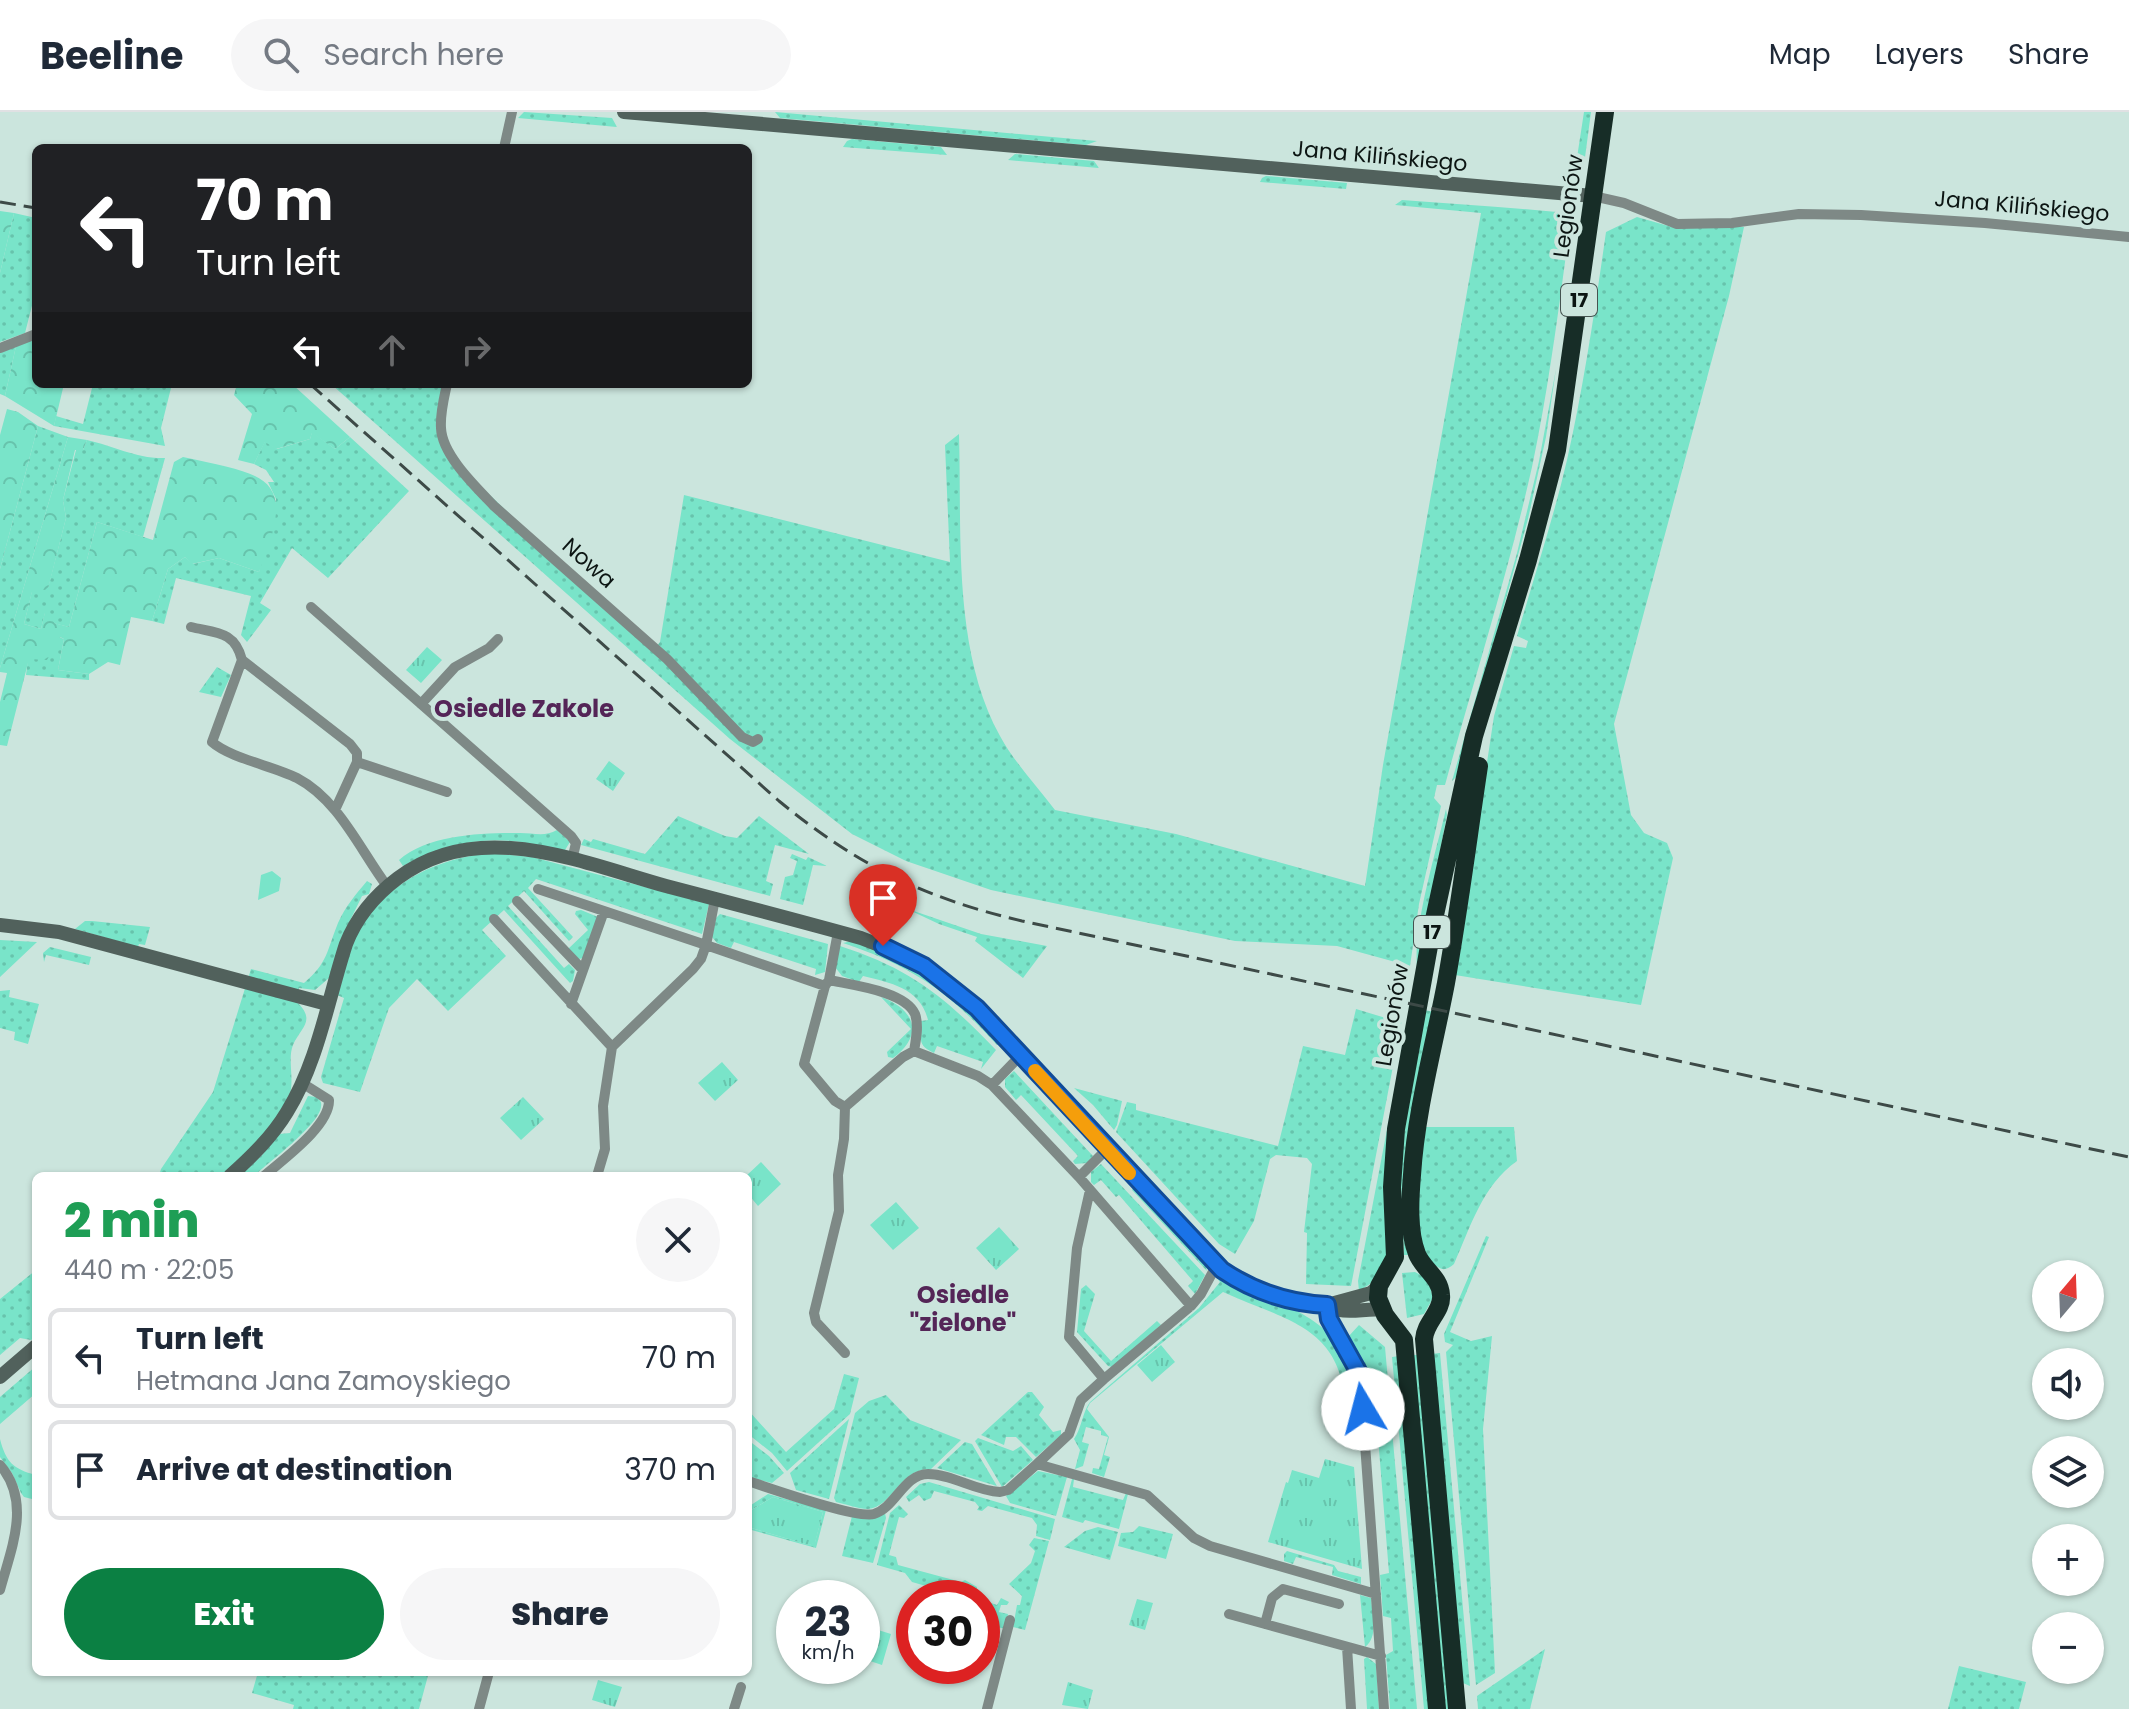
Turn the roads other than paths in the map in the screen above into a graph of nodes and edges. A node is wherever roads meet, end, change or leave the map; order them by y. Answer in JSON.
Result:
{"nodes":[{"id":1,"x":512,"y":112,"type":"edge"},
{"id":2,"x":624,"y":112,"type":"edge"},
{"id":3,"x":1605,"y":112,"type":"edge"},
{"id":4,"x":505,"y":144,"type":"edge"},
{"id":5,"x":1593,"y":196,"type":"junction"},
{"id":6,"x":2129,"y":237,"type":"edge"},
{"id":7,"x":32,"y":336,"type":"edge"},
{"id":8,"x":0,"y":348,"type":"edge"},
{"id":9,"x":446,"y":388,"type":"edge"},
{"id":10,"x":311,"y":607,"type":"dead end"},
{"id":11,"x":191,"y":627,"type":"dead end"},
{"id":12,"x":498,"y":639,"type":"dead end"},
{"id":13,"x":242,"y":660,"type":"junction"},
{"id":14,"x":1493,"y":681,"type":"junction"},
{"id":15,"x":421,"y":704,"type":"junction"},
{"id":16,"x":758,"y":739,"type":"dead end"},
{"id":17,"x":357,"y":762,"type":"junction"},
{"id":18,"x":447,"y":792,"type":"dead end"},
{"id":19,"x":335,"y":810,"type":"junction"},
{"id":20,"x":572,"y":860,"type":"junction"},
{"id":21,"x":387,"y":886,"type":"junction"},
{"id":22,"x":538,"y":889,"type":"dead end"},
{"id":23,"x":715,"y":899,"type":"junction"},
{"id":24,"x":517,"y":901,"type":"dead end"},
{"id":25,"x":604,"y":911,"type":"junction"},
{"id":26,"x":494,"y":919,"type":"dead end"},
{"id":27,"x":0,"y":925,"type":"edge"},
{"id":28,"x":838,"y":932,"type":"junction"},
{"id":29,"x":706,"y":945,"type":"junction"},
{"id":30,"x":583,"y":970,"type":"junction"},
{"id":31,"x":827,"y":983,"type":"junction"},
{"id":32,"x":327,"y":1004,"type":"junction"},
{"id":33,"x":571,"y":1004,"type":"junction"},
{"id":34,"x":612,"y":1047,"type":"junction"},
{"id":35,"x":914,"y":1051,"type":"junction"},
{"id":36,"x":1021,"y":1055,"type":"junction"},
{"id":37,"x":302,"y":1083,"type":"junction"},
{"id":38,"x":992,"y":1085,"type":"junction"},
{"id":39,"x":845,"y":1107,"type":"junction"},
{"id":40,"x":1107,"y":1149,"type":"junction"},
{"id":41,"x":234,"y":1172,"type":"edge"},
{"id":42,"x":269,"y":1172,"type":"edge"},
{"id":43,"x":598,"y":1172,"type":"edge"},
{"id":44,"x":1079,"y":1177,"type":"junction"},
{"id":45,"x":1090,"y":1190,"type":"junction"},
{"id":46,"x":1216,"y":1266,"type":"junction"},
{"id":47,"x":1391,"y":1269,"type":"junction"},
{"id":48,"x":1427,"y":1270,"type":"junction"},
{"id":49,"x":1379,"y":1286,"type":"junction"},
{"id":50,"x":1327,"y":1305,"type":"junction"},
{"id":51,"x":1191,"y":1306,"type":"junction"},
{"id":52,"x":1388,"y":1316,"type":"junction"},
{"id":53,"x":1430,"y":1319,"type":"junction"},
{"id":54,"x":32,"y":1349,"type":"edge"},
{"id":55,"x":845,"y":1353,"type":"dead end"},
{"id":56,"x":0,"y":1377,"type":"edge"},
{"id":57,"x":1104,"y":1379,"type":"junction"},
{"id":58,"x":1037,"y":1464,"type":"junction"},
{"id":59,"x":0,"y":1465,"type":"edge"},
{"id":60,"x":752,"y":1482,"type":"edge"},
{"id":61,"x":0,"y":1590,"type":"edge"},
{"id":62,"x":1376,"y":1594,"type":"junction"},
{"id":63,"x":1339,"y":1604,"type":"dead end"},
{"id":64,"x":1229,"y":1614,"type":"dead end"},
{"id":65,"x":1010,"y":1620,"type":"dead end"},
{"id":66,"x":1265,"y":1624,"type":"junction"},
{"id":67,"x":1347,"y":1647,"type":"junction"},
{"id":68,"x":1381,"y":1656,"type":"junction"},
{"id":69,"x":488,"y":1676,"type":"edge"},
{"id":70,"x":741,"y":1687,"type":"dead end"},
{"id":71,"x":479,"y":1709,"type":"edge"},
{"id":72,"x":734,"y":1709,"type":"edge"},
{"id":73,"x":987,"y":1709,"type":"edge"},
{"id":74,"x":1351,"y":1709,"type":"edge"},
{"id":75,"x":1384,"y":1709,"type":"edge"},
{"id":76,"x":1437,"y":1709,"type":"edge"},
{"id":77,"x":1457,"y":1709,"type":"edge"}],
"edges":[{"from":1,"to":4,"type":"street"},
{"from":2,"to":5,"type":"street","name":"Jana Kilińskiego"},
{"from":3,"to":5,"type":"highway","name":"Legionów","number":"17"},
{"from":5,"to":6,"type":"street","name":"Jana Kilińskiego"},
{"from":5,"to":14,"type":"highway","name":"Legionów","number":"17"},
{"from":7,"to":8,"type":"street"},
{"from":9,"to":16,"type":"street","name":"Nowa"},
{"from":10,"to":15,"type":"street"},
{"from":11,"to":13,"type":"street"},
{"from":12,"to":15,"type":"street"},
{"from":13,"to":17,"type":"street"},
{"from":13,"to":19,"type":"street"},
{"from":14,"to":47,"type":"highway","name":"Legionów","number":"17"},
{"from":14,"to":48,"type":"highway","name":"Legionów","number":"17"},
{"from":15,"to":20,"type":"street"},
{"from":17,"to":18,"type":"street"},
{"from":17,"to":19,"type":"street"},
{"from":19,"to":21,"type":"street"},
{"from":20,"to":21,"type":"street"},
{"from":20,"to":23,"type":"street"},
{"from":21,"to":32,"type":"street"},
{"from":22,"to":25,"type":"street"},
{"from":23,"to":28,"type":"street"},
{"from":23,"to":29,"type":"street"},
{"from":24,"to":30,"type":"street"},
{"from":25,"to":29,"type":"street"},
{"from":25,"to":30,"type":"street"},
{"from":26,"to":33,"type":"street"},
{"from":27,"to":32,"type":"street"},
{"from":28,"to":31,"type":"street"},
{"from":28,"to":36,"type":"street"},
{"from":29,"to":31,"type":"street"},
{"from":29,"to":34,"type":"street"},
{"from":30,"to":33,"type":"street"},
{"from":31,"to":35,"type":"street"},
{"from":31,"to":39,"type":"street"},
{"from":32,"to":37,"type":"street"},
{"from":33,"to":34,"type":"street"},
{"from":34,"to":43,"type":"street"},
{"from":35,"to":38,"type":"street"},
{"from":35,"to":39,"type":"street"},
{"from":36,"to":38,"type":"street"},
{"from":36,"to":40,"type":"street"},
{"from":37,"to":41,"type":"street"},
{"from":37,"to":42,"type":"street"},
{"from":38,"to":44,"type":"street"},
{"from":39,"to":55,"type":"street"},
{"from":40,"to":44,"type":"street"},
{"from":40,"to":46,"type":"street"},
{"from":44,"to":45,"type":"street"},
{"from":45,"to":51,"type":"street"},
{"from":45,"to":57,"type":"street"},
{"from":46,"to":50,"type":"street"},
{"from":46,"to":51,"type":"street"},
{"from":47,"to":48,"type":"highway"},
{"from":47,"to":49,"type":"highway","number":"17"},
{"from":48,"to":53,"type":"highway","number":"17"},
{"from":49,"to":50,"type":"street"},
{"from":49,"to":52,"type":"highway"},
{"from":50,"to":52,"type":"street"},
{"from":50,"to":62,"type":"street"},
{"from":51,"to":57,"type":"street"},
{"from":52,"to":53,"type":"highway"},
{"from":52,"to":76,"type":"highway"},
{"from":53,"to":77,"type":"highway","number":"17"},
{"from":54,"to":56,"type":"street"},
{"from":57,"to":58,"type":"street"},
{"from":58,"to":60,"type":"street"},
{"from":58,"to":62,"type":"street"},
{"from":59,"to":61,"type":"street"},
{"from":62,"to":68,"type":"street"},
{"from":63,"to":66,"type":"street"},
{"from":64,"to":66,"type":"street"},
{"from":65,"to":73,"type":"street"},
{"from":66,"to":67,"type":"street"},
{"from":67,"to":68,"type":"street"},
{"from":67,"to":74,"type":"street"},
{"from":68,"to":75,"type":"street"},
{"from":69,"to":71,"type":"street"},
{"from":70,"to":72,"type":"street"}]}
